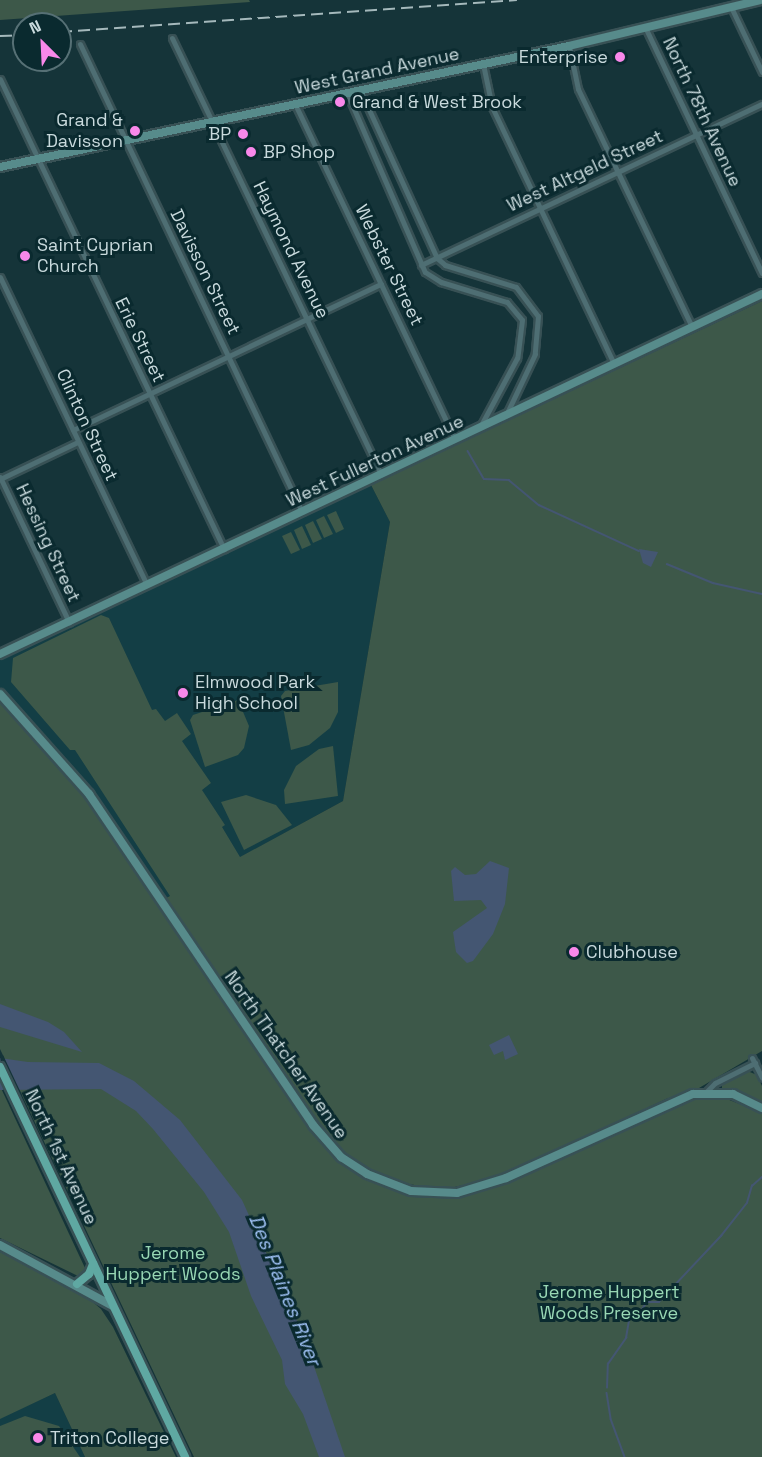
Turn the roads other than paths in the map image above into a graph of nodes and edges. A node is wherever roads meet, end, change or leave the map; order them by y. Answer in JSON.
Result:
{"nodes":[{"id":1,"x":760,"y":0,"type":"edge"},
{"id":2,"x":731,"y":7,"type":"junction"},
{"id":3,"x":646,"y":29,"type":"junction"},
{"id":4,"x":172,"y":38,"type":"dead end"},
{"id":5,"x":80,"y":44,"type":"dead end"},
{"id":6,"x":569,"y":46,"type":"junction"},
{"id":7,"x":483,"y":64,"type":"junction"},
{"id":8,"x":762,"y":72,"type":"edge"},
{"id":9,"x":0,"y":79,"type":"edge"},
{"id":10,"x":360,"y":90,"type":"junction"},
{"id":11,"x":347,"y":93,"type":"junction"},
{"id":12,"x":295,"y":104,"type":"junction"},
{"id":13,"x":762,"y":104,"type":"edge"},
{"id":14,"x":212,"y":122,"type":"junction"},
{"id":15,"x":696,"y":135,"type":"junction"},
{"id":16,"x":125,"y":140,"type":"junction"},
{"id":17,"x":37,"y":159,"type":"junction"},
{"id":18,"x":0,"y":167,"type":"edge"},
{"id":19,"x":618,"y":172,"type":"junction"},
{"id":20,"x":540,"y":209,"type":"junction"},
{"id":21,"x":437,"y":258,"type":"junction"},
{"id":22,"x":421,"y":265,"type":"junction"},
{"id":23,"x":762,"y":273,"type":"edge"},
{"id":24,"x":0,"y":277,"type":"edge"},
{"id":25,"x":381,"y":284,"type":"junction"},
{"id":26,"x":762,"y":294,"type":"edge"},
{"id":27,"x":307,"y":319,"type":"junction"},
{"id":28,"x":692,"y":327,"type":"junction"},
{"id":29,"x":228,"y":356,"type":"junction"},
{"id":30,"x":614,"y":364,"type":"junction"},
{"id":31,"x":149,"y":393,"type":"junction"},
{"id":32,"x":506,"y":415,"type":"junction"},
{"id":33,"x":480,"y":428,"type":"junction"},
{"id":34,"x":73,"y":429,"type":"junction"},
{"id":35,"x":455,"y":439,"type":"junction"},
{"id":36,"x":78,"y":442,"type":"junction"},
{"id":37,"x":381,"y":474,"type":"junction"},
{"id":38,"x":0,"y":478,"type":"edge"},
{"id":39,"x":302,"y":512,"type":"junction"},
{"id":40,"x":224,"y":549,"type":"junction"},
{"id":41,"x":147,"y":585,"type":"junction"},
{"id":42,"x":69,"y":622,"type":"junction"},
{"id":43,"x":0,"y":654,"type":"edge"},
{"id":44,"x":0,"y":694,"type":"edge"},
{"id":45,"x":0,"y":1067,"type":"edge"},
{"id":46,"x":762,"y":1078,"type":"edge"},
{"id":47,"x":706,"y":1092,"type":"junction"},
{"id":48,"x":762,"y":1108,"type":"edge"},
{"id":49,"x":0,"y":1245,"type":"edge"},
{"id":50,"x":93,"y":1264,"type":"junction"},
{"id":51,"x":77,"y":1284,"type":"junction"},
{"id":52,"x":112,"y":1306,"type":"junction"},
{"id":53,"x":185,"y":1457,"type":"edge"}],
"edges":[{"from":1,"to":2,"type":"street","name":"West Grand Avenue"},
{"from":2,"to":3,"type":"street","name":"West Grand Avenue"},
{"from":2,"to":8,"type":"street"},
{"from":3,"to":6,"type":"street","name":"West Grand Avenue"},
{"from":3,"to":15,"type":"street","name":"North 78th Avenue"},
{"from":4,"to":14,"type":"street","name":"Haymond Avenue"},
{"from":5,"to":16,"type":"street","name":"Davisson Street"},
{"from":6,"to":7,"type":"street","name":"West Grand Avenue"},
{"from":6,"to":19,"type":"street"},
{"from":7,"to":10,"type":"street","name":"West Grand Avenue"},
{"from":7,"to":20,"type":"street"},
{"from":9,"to":17,"type":"street","name":"Erie Street"},
{"from":10,"to":11,"type":"street","name":"West Grand Avenue"},
{"from":10,"to":21,"type":"street"},
{"from":11,"to":12,"type":"street","name":"West Grand Avenue"},
{"from":11,"to":22,"type":"street"},
{"from":12,"to":14,"type":"street","name":"West Grand Avenue"},
{"from":12,"to":25,"type":"street","name":"Webster Street"},
{"from":13,"to":15,"type":"street","name":"West Altgeld Street"},
{"from":14,"to":16,"type":"street","name":"West Grand Avenue"},
{"from":14,"to":27,"type":"street","name":"Haymond Avenue"},
{"from":15,"to":19,"type":"street","name":"West Altgeld Street"},
{"from":15,"to":23,"type":"street","name":"North 78th Avenue"},
{"from":16,"to":17,"type":"street","name":"West Grand Avenue"},
{"from":16,"to":29,"type":"street","name":"Davisson Street"},
{"from":17,"to":18,"type":"street","name":"West Grand Avenue"},
{"from":17,"to":31,"type":"street","name":"Erie Street"},
{"from":19,"to":20,"type":"street","name":"West Altgeld Street"},
{"from":19,"to":28,"type":"street"},
{"from":20,"to":21,"type":"street","name":"West Altgeld Street"},
{"from":20,"to":30,"type":"street"},
{"from":21,"to":22,"type":"street","name":"West Altgeld Street"},
{"from":21,"to":32,"type":"street"},
{"from":22,"to":33,"type":"street"},
{"from":24,"to":34,"type":"street","name":"Clinton Street"},
{"from":25,"to":27,"type":"street"},
{"from":25,"to":35,"type":"street","name":"Webster Street"},
{"from":26,"to":28,"type":"street","name":"West Fullerton Avenue"},
{"from":27,"to":29,"type":"street"},
{"from":27,"to":37,"type":"street","name":"Haymond Avenue"},
{"from":28,"to":30,"type":"street","name":"West Fullerton Avenue"},
{"from":29,"to":31,"type":"street"},
{"from":29,"to":39,"type":"street","name":"Davisson Street"},
{"from":30,"to":32,"type":"street","name":"West Fullerton Avenue"},
{"from":31,"to":34,"type":"street"},
{"from":31,"to":40,"type":"street","name":"Erie Street"},
{"from":32,"to":33,"type":"street","name":"West Fullerton Avenue"},
{"from":33,"to":35,"type":"street","name":"West Fullerton Avenue"},
{"from":34,"to":36,"type":"street","name":"Clinton Street"},
{"from":35,"to":37,"type":"street","name":"West Fullerton Avenue"},
{"from":36,"to":38,"type":"street"},
{"from":36,"to":41,"type":"street","name":"Clinton Street"},
{"from":37,"to":39,"type":"street","name":"West Fullerton Avenue"},
{"from":38,"to":42,"type":"street","name":"Hessing Street"},
{"from":39,"to":40,"type":"street","name":"West Fullerton Avenue"},
{"from":40,"to":41,"type":"street","name":"West Fullerton Avenue"},
{"from":41,"to":42,"type":"street","name":"West Fullerton Avenue"},
{"from":42,"to":43,"type":"street","name":"West Fullerton Avenue"},
{"from":44,"to":47,"type":"street","name":"North Thatcher Avenue"},
{"from":45,"to":50,"type":"main road","name":"North 1st Avenue"},
{"from":46,"to":47,"type":"street"},
{"from":47,"to":48,"type":"street","name":"North Thatcher Avenue"},
{"from":49,"to":51,"type":"street"},
{"from":50,"to":51,"type":"main road"},
{"from":50,"to":52,"type":"main road","name":"North 1st Avenue"},
{"from":51,"to":52,"type":"street"},
{"from":52,"to":53,"type":"main road","name":"North 1st Avenue"}]}
